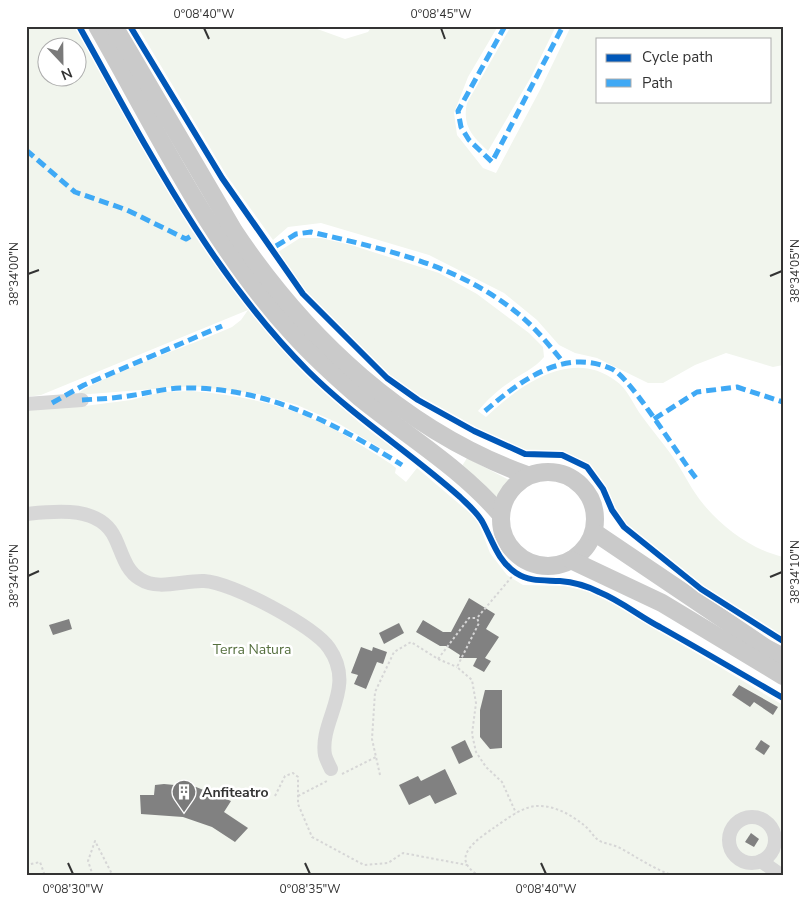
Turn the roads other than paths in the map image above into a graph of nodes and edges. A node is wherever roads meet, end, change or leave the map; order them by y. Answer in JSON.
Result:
{"nodes":[{"id":1,"x":97,"y":26,"type":"edge"},
{"id":2,"x":114,"y":26,"type":"edge"},
{"id":3,"x":82,"y":400,"type":"dead end"},
{"id":4,"x":26,"y":404,"type":"edge"},
{"id":5,"x":527,"y":476,"type":"junction"},
{"id":6,"x":26,"y":514,"type":"edge"},
{"id":7,"x":501,"y":515,"type":"junction"},
{"id":8,"x":594,"y":532,"type":"junction"},
{"id":9,"x":571,"y":560,"type":"junction"},
{"id":10,"x":783,"y":657,"type":"edge"},
{"id":11,"x":783,"y":676,"type":"edge"},
{"id":12,"x":331,"y":769,"type":"dead end"},
{"id":13,"x":761,"y":861,"type":"junction"},
{"id":14,"x":782,"y":876,"type":"edge"}],
"edges":[{"from":1,"to":7,"type":"main road"},
{"from":2,"to":5,"type":"main road"},
{"from":3,"to":4,"type":"street"},
{"from":5,"to":7,"type":"main road"},
{"from":5,"to":8,"type":"main road"},
{"from":6,"to":12,"type":"street"},
{"from":7,"to":9,"type":"main road"},
{"from":8,"to":9,"type":"main road"},
{"from":8,"to":10,"type":"main road"},
{"from":9,"to":11,"type":"main road"},
{"from":13,"to":13,"type":"street"},
{"from":13,"to":14,"type":"street"}]}
